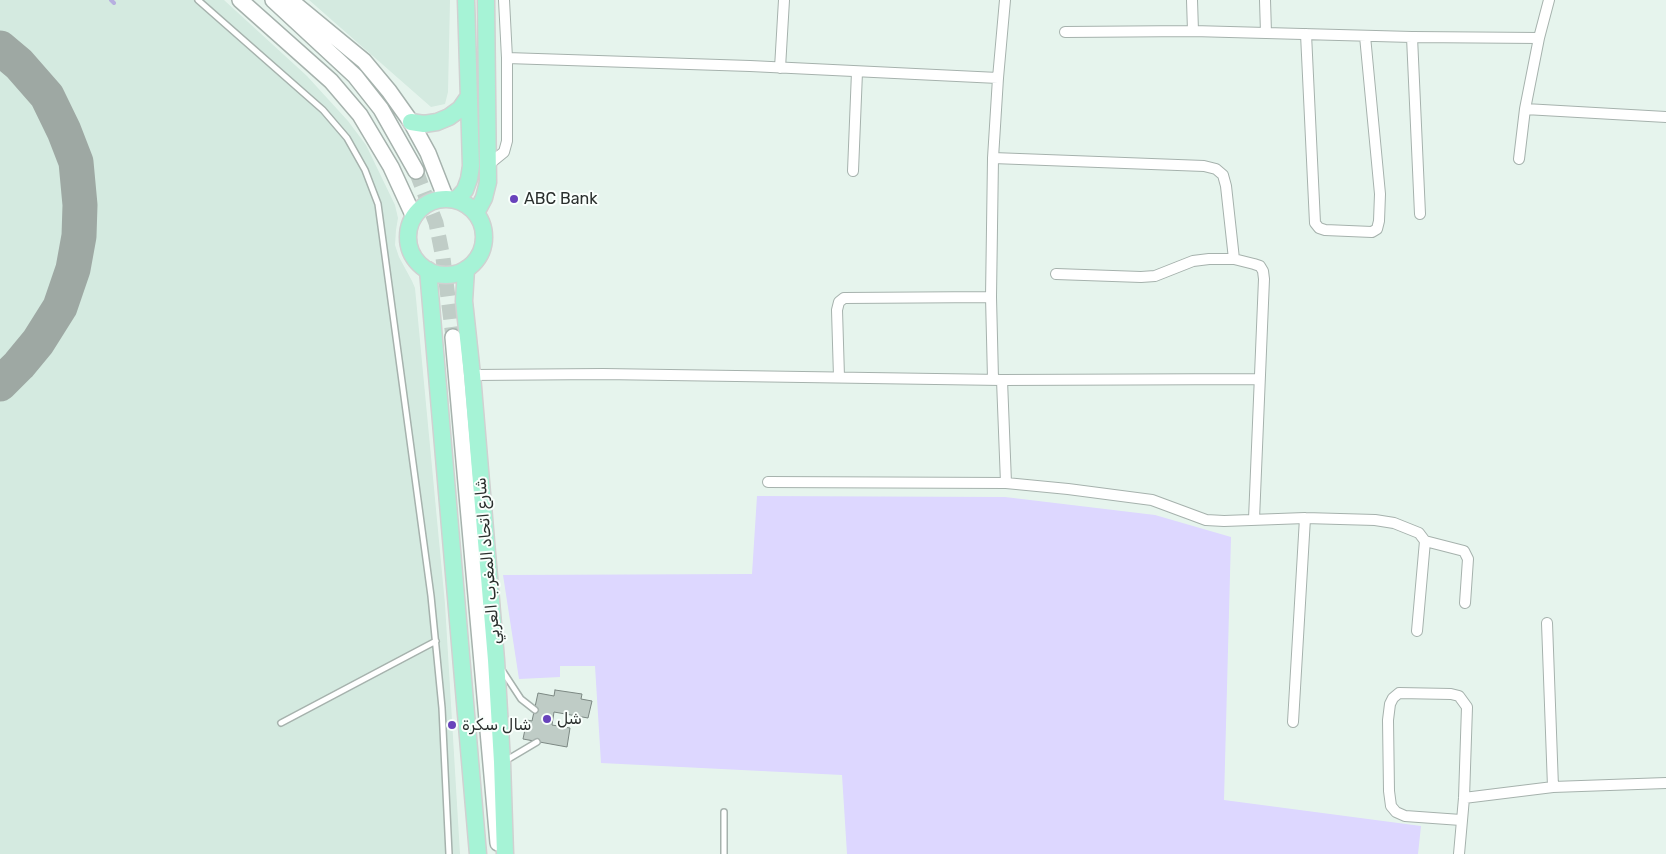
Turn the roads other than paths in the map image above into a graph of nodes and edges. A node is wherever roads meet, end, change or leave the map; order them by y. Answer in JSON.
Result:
{"nodes":[{"id":1,"x":198,"y":0,"type":"edge"},
{"id":2,"x":240,"y":0,"type":"edge"},
{"id":3,"x":273,"y":0,"type":"edge"},
{"id":4,"x":290,"y":0,"type":"edge"},
{"id":5,"x":466,"y":0,"type":"edge"},
{"id":6,"x":486,"y":0,"type":"edge"},
{"id":7,"x":504,"y":0,"type":"edge"},
{"id":8,"x":784,"y":0,"type":"edge"},
{"id":9,"x":1005,"y":0,"type":"edge"},
{"id":10,"x":1192,"y":0,"type":"edge"},
{"id":11,"x":1265,"y":0,"type":"edge"},
{"id":12,"x":1549,"y":0,"type":"edge"},
{"id":13,"x":1193,"y":31,"type":"junction"},
{"id":14,"x":1065,"y":32,"type":"dead end"},
{"id":15,"x":1266,"y":34,"type":"junction"},
{"id":16,"x":1306,"y":34,"type":"junction"},
{"id":17,"x":1365,"y":36,"type":"junction"},
{"id":18,"x":1412,"y":37,"type":"junction"},
{"id":19,"x":1539,"y":38,"type":"junction"},
{"id":20,"x":507,"y":58,"type":"junction"},
{"id":21,"x":780,"y":68,"type":"junction"},
{"id":22,"x":857,"y":72,"type":"junction"},
{"id":23,"x":998,"y":78,"type":"junction"},
{"id":24,"x":468,"y":99,"type":"junction"},
{"id":25,"x":1525,"y":110,"type":"junction"},
{"id":26,"x":1666,"y":117,"type":"edge"},
{"id":27,"x":411,"y":122,"type":"junction"},
{"id":28,"x":993,"y":158,"type":"junction"},
{"id":29,"x":1519,"y":159,"type":"dead end"},
{"id":30,"x":488,"y":165,"type":"junction"},
{"id":31,"x":416,"y":171,"type":"tunnel mouth"},
{"id":32,"x":853,"y":171,"type":"dead end"},
{"id":33,"x":451,"y":199,"type":"junction"},
{"id":34,"x":476,"y":213,"type":"junction"},
{"id":35,"x":1420,"y":214,"type":"dead end"},
{"id":36,"x":414,"y":217,"type":"junction"},
{"id":37,"x":1234,"y":259,"type":"junction"},
{"id":38,"x":428,"y":270,"type":"junction"},
{"id":39,"x":466,"y":270,"type":"junction"},
{"id":40,"x":1056,"y":274,"type":"dead end"},
{"id":41,"x":991,"y":297,"type":"junction"},
{"id":42,"x":453,"y":337,"type":"tunnel mouth"},
{"id":43,"x":472,"y":375,"type":"junction"},
{"id":44,"x":839,"y":377,"type":"junction"},
{"id":45,"x":998,"y":379,"type":"junction"},
{"id":46,"x":1259,"y":379,"type":"junction"},
{"id":47,"x":768,"y":482,"type":"dead end"},
{"id":48,"x":1006,"y":484,"type":"junction"},
{"id":49,"x":1305,"y":518,"type":"junction"},
{"id":50,"x":1254,"y":519,"type":"junction"},
{"id":51,"x":1425,"y":541,"type":"junction"},
{"id":52,"x":1465,"y":603,"type":"dead end"},
{"id":53,"x":1547,"y":623,"type":"dead end"},
{"id":54,"x":1417,"y":631,"type":"dead end"},
{"id":55,"x":436,"y":641,"type":"junction"},
{"id":56,"x":496,"y":660,"type":"junction"},
{"id":57,"x":535,"y":710,"type":"dead end"},
{"id":58,"x":1293,"y":722,"type":"dead end"},
{"id":59,"x":281,"y":723,"type":"dead end"},
{"id":60,"x":537,"y":742,"type":"dead end"},
{"id":61,"x":502,"y":762,"type":"junction"},
{"id":62,"x":1666,"y":783,"type":"edge"},
{"id":63,"x":1553,"y":787,"type":"junction"},
{"id":64,"x":1464,"y":798,"type":"junction"},
{"id":65,"x":724,"y":812,"type":"dead end"},
{"id":66,"x":1461,"y":820,"type":"junction"},
{"id":67,"x":449,"y":854,"type":"edge"},
{"id":68,"x":478,"y":854,"type":"edge"},
{"id":69,"x":499,"y":854,"type":"edge"},
{"id":70,"x":505,"y":854,"type":"edge"},
{"id":71,"x":724,"y":854,"type":"edge"},
{"id":72,"x":1459,"y":854,"type":"edge"}],
"edges":[{"from":1,"to":55,"type":"lane"},
{"from":2,"to":36,"type":"street"},
{"from":3,"to":31,"type":"street"},
{"from":4,"to":27,"type":"street"},
{"from":5,"to":24,"type":"main road"},
{"from":6,"to":30,"type":"main road"},
{"from":7,"to":20,"type":"street"},
{"from":8,"to":21,"type":"street"},
{"from":9,"to":23,"type":"street"},
{"from":10,"to":13,"type":"street"},
{"from":11,"to":15,"type":"street"},
{"from":12,"to":19,"type":"street"},
{"from":13,"to":14,"type":"street"},
{"from":13,"to":15,"type":"street"},
{"from":15,"to":16,"type":"street"},
{"from":16,"to":17,"type":"street"},
{"from":16,"to":17,"type":"street"},
{"from":17,"to":18,"type":"street"},
{"from":18,"to":19,"type":"street"},
{"from":18,"to":35,"type":"street"},
{"from":19,"to":25,"type":"street"},
{"from":20,"to":21,"type":"street"},
{"from":20,"to":30,"type":"street"},
{"from":21,"to":22,"type":"street"},
{"from":22,"to":23,"type":"street"},
{"from":22,"to":32,"type":"street"},
{"from":23,"to":28,"type":"street"},
{"from":24,"to":27,"type":"main road"},
{"from":24,"to":33,"type":"main road"},
{"from":25,"to":26,"type":"street"},
{"from":25,"to":29,"type":"street"},
{"from":27,"to":33,"type":"street"},
{"from":28,"to":37,"type":"street"},
{"from":28,"to":41,"type":"street"},
{"from":30,"to":34,"type":"main road"},
{"from":33,"to":34,"type":"main road"},
{"from":33,"to":36,"type":"main road"},
{"from":34,"to":39,"type":"main road"},
{"from":36,"to":38,"type":"main road"},
{"from":37,"to":40,"type":"street"},
{"from":37,"to":46,"type":"street"},
{"from":38,"to":39,"type":"main road"},
{"from":38,"to":68,"type":"main road"},
{"from":39,"to":43,"type":"main road","name":"شارع اتحاد المغرب العربي"},
{"from":41,"to":44,"type":"street"},
{"from":41,"to":45,"type":"street"},
{"from":42,"to":69,"type":"street"},
{"from":43,"to":44,"type":"street"},
{"from":43,"to":56,"type":"main road","name":"شارع اتحاد المغرب العربي"},
{"from":44,"to":45,"type":"street"},
{"from":45,"to":46,"type":"street"},
{"from":45,"to":48,"type":"street"},
{"from":46,"to":50,"type":"street"},
{"from":47,"to":48,"type":"street"},
{"from":48,"to":50,"type":"street"},
{"from":49,"to":50,"type":"street"},
{"from":49,"to":51,"type":"street"},
{"from":49,"to":58,"type":"street"},
{"from":51,"to":52,"type":"street"},
{"from":51,"to":54,"type":"street"},
{"from":53,"to":63,"type":"street"},
{"from":55,"to":59,"type":"lane"},
{"from":55,"to":67,"type":"lane"},
{"from":56,"to":57,"type":"lane"},
{"from":56,"to":61,"type":"main road","name":"شارع اتحاد المغرب العربي"},
{"from":60,"to":61,"type":"lane"},
{"from":61,"to":70,"type":"main road","name":"شارع اتحاد المغرب العربي"},
{"from":62,"to":63,"type":"street"},
{"from":63,"to":64,"type":"street"},
{"from":64,"to":66,"type":"street"},
{"from":64,"to":66,"type":"street"},
{"from":65,"to":71,"type":"lane"},
{"from":66,"to":72,"type":"street"}]}
